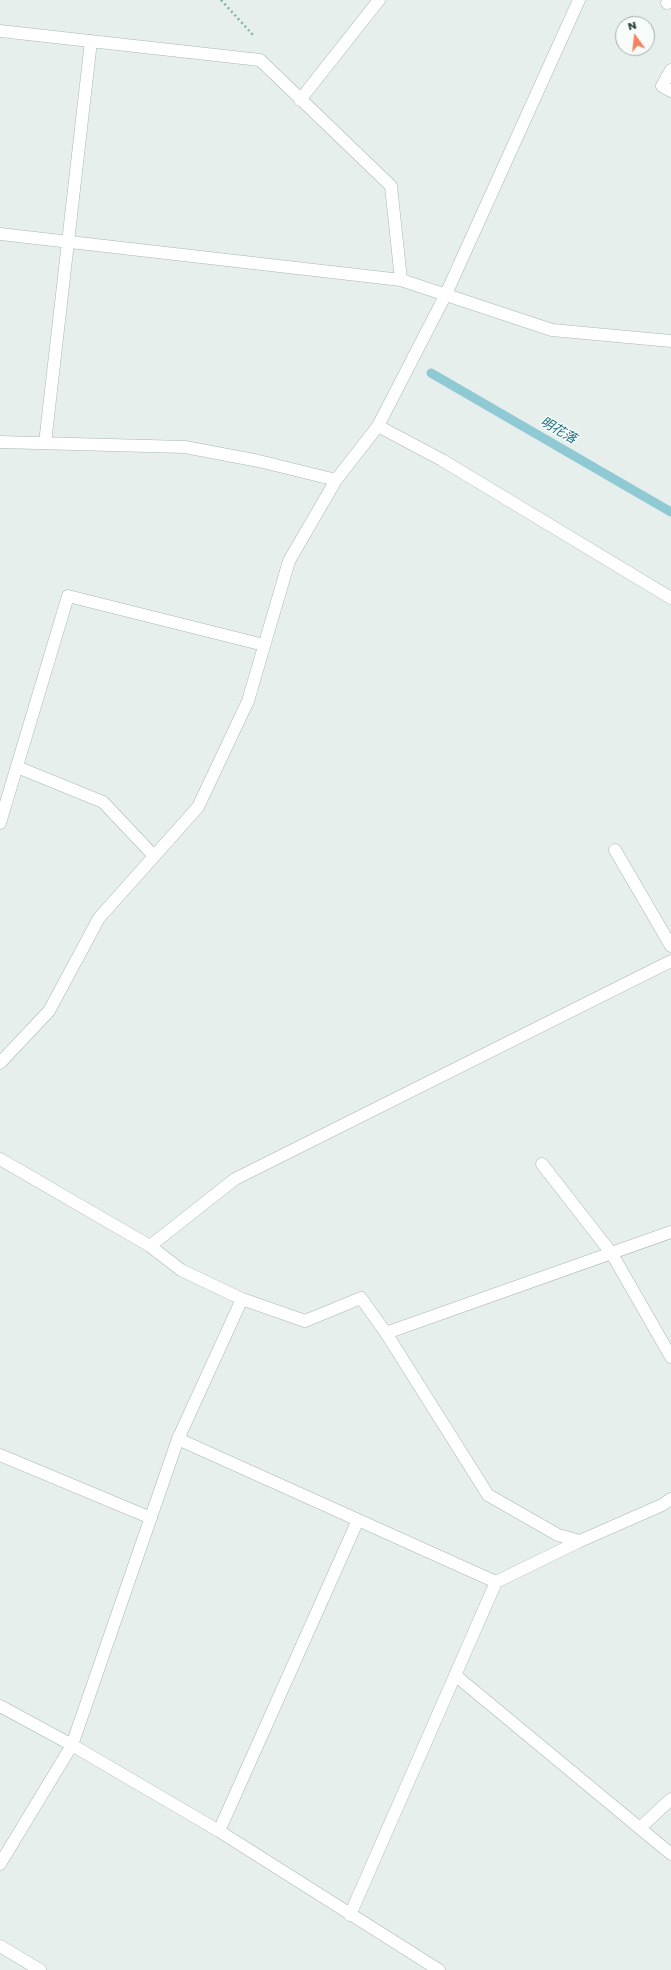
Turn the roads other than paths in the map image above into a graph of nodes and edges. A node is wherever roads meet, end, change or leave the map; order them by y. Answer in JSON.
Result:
{"nodes":[{"id":1,"x":379,"y":0,"type":"edge"},
{"id":2,"x":579,"y":0,"type":"edge"},
{"id":3,"x":0,"y":30,"type":"edge"},
{"id":4,"x":92,"y":41,"type":"junction"},
{"id":5,"x":671,"y":70,"type":"edge"},
{"id":6,"x":671,"y":91,"type":"edge"},
{"id":7,"x":300,"y":100,"type":"junction"},
{"id":8,"x":0,"y":234,"type":"edge"},
{"id":9,"x":68,"y":242,"type":"junction"},
{"id":10,"x":401,"y":280,"type":"junction"},
{"id":11,"x":446,"y":294,"type":"junction"},
{"id":12,"x":671,"y":341,"type":"edge"},
{"id":13,"x":378,"y":426,"type":"junction"},
{"id":14,"x":0,"y":442,"type":"edge"},
{"id":15,"x":45,"y":443,"type":"junction"},
{"id":16,"x":336,"y":480,"type":"junction"},
{"id":17,"x":671,"y":598,"type":"edge"},
{"id":18,"x":264,"y":645,"type":"junction"},
{"id":19,"x":17,"y":767,"type":"junction"},
{"id":20,"x":0,"y":823,"type":"edge"},
{"id":21,"x":616,"y":850,"type":"dead end"},
{"id":22,"x":154,"y":856,"type":"junction"},
{"id":23,"x":671,"y":946,"type":"edge"},
{"id":24,"x":671,"y":961,"type":"edge"},
{"id":25,"x":0,"y":1063,"type":"edge"},
{"id":26,"x":0,"y":1159,"type":"edge"},
{"id":27,"x":542,"y":1164,"type":"dead end"},
{"id":28,"x":671,"y":1232,"type":"edge"},
{"id":29,"x":150,"y":1246,"type":"junction"},
{"id":30,"x":612,"y":1254,"type":"junction"},
{"id":31,"x":242,"y":1299,"type":"junction"},
{"id":32,"x":386,"y":1333,"type":"junction"},
{"id":33,"x":671,"y":1357,"type":"edge"},
{"id":34,"x":178,"y":1438,"type":"junction"},
{"id":35,"x":0,"y":1454,"type":"edge"},
{"id":36,"x":671,"y":1499,"type":"edge"},
{"id":37,"x":151,"y":1518,"type":"junction"},
{"id":38,"x":358,"y":1520,"type":"junction"},
{"id":39,"x":580,"y":1541,"type":"junction"},
{"id":40,"x":496,"y":1582,"type":"junction"},
{"id":41,"x":455,"y":1675,"type":"junction"},
{"id":42,"x":0,"y":1706,"type":"edge"},
{"id":43,"x":72,"y":1745,"type":"junction"},
{"id":44,"x":671,"y":1800,"type":"edge"},
{"id":45,"x":640,"y":1828,"type":"junction"},
{"id":46,"x":219,"y":1831,"type":"junction"},
{"id":47,"x":671,"y":1854,"type":"edge"},
{"id":48,"x":0,"y":1864,"type":"edge"},
{"id":49,"x":350,"y":1915,"type":"junction"},
{"id":50,"x":0,"y":1946,"type":"edge"},
{"id":51,"x":40,"y":1970,"type":"edge"},
{"id":52,"x":439,"y":1970,"type":"edge"}],
"edges":[{"from":1,"to":7,"type":"street"},
{"from":2,"to":11,"type":"street"},
{"from":3,"to":4,"type":"street"},
{"from":4,"to":7,"type":"street"},
{"from":4,"to":9,"type":"street"},
{"from":5,"to":6,"type":"street"},
{"from":7,"to":10,"type":"street"},
{"from":8,"to":9,"type":"street"},
{"from":9,"to":10,"type":"street"},
{"from":9,"to":15,"type":"street"},
{"from":10,"to":11,"type":"street"},
{"from":11,"to":12,"type":"street"},
{"from":11,"to":13,"type":"street"},
{"from":13,"to":16,"type":"street"},
{"from":13,"to":17,"type":"street"},
{"from":14,"to":15,"type":"street"},
{"from":15,"to":16,"type":"street"},
{"from":16,"to":18,"type":"street"},
{"from":18,"to":19,"type":"street"},
{"from":18,"to":22,"type":"street"},
{"from":19,"to":20,"type":"street"},
{"from":19,"to":22,"type":"street"},
{"from":21,"to":23,"type":"street"},
{"from":22,"to":25,"type":"street"},
{"from":24,"to":29,"type":"street"},
{"from":26,"to":29,"type":"street"},
{"from":27,"to":30,"type":"street"},
{"from":28,"to":30,"type":"street"},
{"from":29,"to":31,"type":"street"},
{"from":30,"to":32,"type":"street"},
{"from":30,"to":33,"type":"street"},
{"from":31,"to":32,"type":"street"},
{"from":31,"to":34,"type":"street"},
{"from":32,"to":39,"type":"street"},
{"from":34,"to":37,"type":"street"},
{"from":34,"to":38,"type":"street"},
{"from":35,"to":37,"type":"street"},
{"from":36,"to":39,"type":"street"},
{"from":37,"to":43,"type":"street"},
{"from":38,"to":40,"type":"street"},
{"from":38,"to":46,"type":"street"},
{"from":39,"to":40,"type":"street"},
{"from":40,"to":41,"type":"street"},
{"from":41,"to":45,"type":"street"},
{"from":41,"to":49,"type":"street"},
{"from":42,"to":43,"type":"street"},
{"from":43,"to":46,"type":"street"},
{"from":43,"to":48,"type":"street"},
{"from":44,"to":45,"type":"street"},
{"from":45,"to":47,"type":"street"},
{"from":46,"to":49,"type":"street"},
{"from":49,"to":52,"type":"street"},
{"from":50,"to":51,"type":"street"}]}
